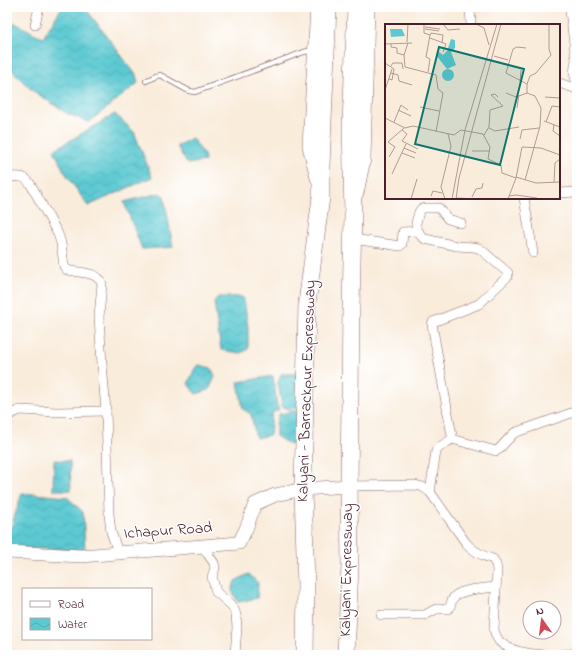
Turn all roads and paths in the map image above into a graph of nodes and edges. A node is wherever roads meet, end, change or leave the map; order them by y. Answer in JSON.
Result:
{"nodes":[{"id":1,"x":39,"y":7,"type":"edge"},
{"id":2,"x":317,"y":7,"type":"edge"},
{"id":3,"x":328,"y":7,"type":"edge"},
{"id":4,"x":356,"y":7,"type":"edge"},
{"id":5,"x":368,"y":7,"type":"edge"},
{"id":6,"x":470,"y":7,"type":"edge"},
{"id":7,"x":570,"y":11,"type":"dead end"},
{"id":8,"x":471,"y":24,"type":"edge"},
{"id":9,"x":35,"y":25,"type":"dead end"},
{"id":10,"x":315,"y":50,"type":"junction"},
{"id":11,"x":146,"y":81,"type":"dead end"},
{"id":12,"x":560,"y":83,"type":"edge"},
{"id":13,"x":577,"y":84,"type":"edge"},
{"id":14,"x":577,"y":89,"type":"edge"},
{"id":15,"x":7,"y":177,"type":"edge"},
{"id":16,"x":577,"y":192,"type":"edge"},
{"id":17,"x":560,"y":194,"type":"edge"},
{"id":18,"x":321,"y":197,"type":"junction"},
{"id":19,"x":524,"y":199,"type":"edge"},
{"id":20,"x":435,"y":203,"type":"edge"},
{"id":21,"x":354,"y":214,"type":"junction"},
{"id":22,"x":461,"y":223,"type":"dead end"},
{"id":23,"x":417,"y":231,"type":"junction"},
{"id":24,"x":353,"y":239,"type":"junction"},
{"id":25,"x":533,"y":253,"type":"dead end"},
{"id":26,"x":106,"y":411,"type":"junction"},
{"id":27,"x":577,"y":411,"type":"edge"},
{"id":28,"x":7,"y":417,"type":"edge"},
{"id":29,"x":452,"y":438,"type":"junction"},
{"id":30,"x":349,"y":486,"type":"junction"},
{"id":31,"x":303,"y":489,"type":"junction"},
{"id":32,"x":430,"y":492,"type":"junction"},
{"id":33,"x":202,"y":546,"type":"junction"},
{"id":34,"x":7,"y":552,"type":"edge"},
{"id":35,"x":118,"y":552,"type":"junction"},
{"id":36,"x":496,"y":587,"type":"junction"},
{"id":37,"x":381,"y":615,"type":"dead end"},
{"id":38,"x":346,"y":651,"type":"edge"},
{"id":39,"x":577,"y":653,"type":"edge"},
{"id":40,"x":235,"y":655,"type":"edge"},
{"id":41,"x":305,"y":655,"type":"edge"}],
"edges":[{"from":1,"to":9,"type":"street"},
{"from":2,"to":10,"type":"street"},
{"from":3,"to":18,"type":"highway","name":"Kalyani - Barrackpur Expressway"},
{"from":4,"to":21,"type":"highway"},
{"from":5,"to":21,"type":"street"},
{"from":6,"to":8,"type":"street"},
{"from":7,"to":13,"type":"street"},
{"from":10,"to":11,"type":"lane"},
{"from":10,"to":18,"type":"street"},
{"from":12,"to":14,"type":"street"},
{"from":15,"to":26,"type":"street"},
{"from":16,"to":17,"type":"street"},
{"from":18,"to":31,"type":"highway","name":"Kalyani - Barrackpur Expressway"},
{"from":19,"to":25,"type":"street"},
{"from":20,"to":22,"type":"street"},
{"from":20,"to":23,"type":"street"},
{"from":21,"to":24,"type":"highway"},
{"from":23,"to":24,"type":"street"},
{"from":23,"to":29,"type":"street"},
{"from":24,"to":30,"type":"highway"},
{"from":26,"to":28,"type":"street"},
{"from":26,"to":35,"type":"street"},
{"from":27,"to":29,"type":"street"},
{"from":29,"to":32,"type":"street"},
{"from":30,"to":31,"type":"street"},
{"from":30,"to":32,"type":"street"},
{"from":30,"to":38,"type":"highway","name":"Kalyani Expressway"},
{"from":31,"to":33,"type":"street","name":"Ichapur Road"},
{"from":31,"to":41,"type":"highway","name":"Kalyani - Barrackpur Expressway"},
{"from":32,"to":36,"type":"street"},
{"from":33,"to":35,"type":"street","name":"Ichapur Road"},
{"from":33,"to":40,"type":"street"},
{"from":34,"to":35,"type":"street","name":"Ichapur Road"},
{"from":36,"to":37,"type":"street"},
{"from":36,"to":39,"type":"street"}]}
